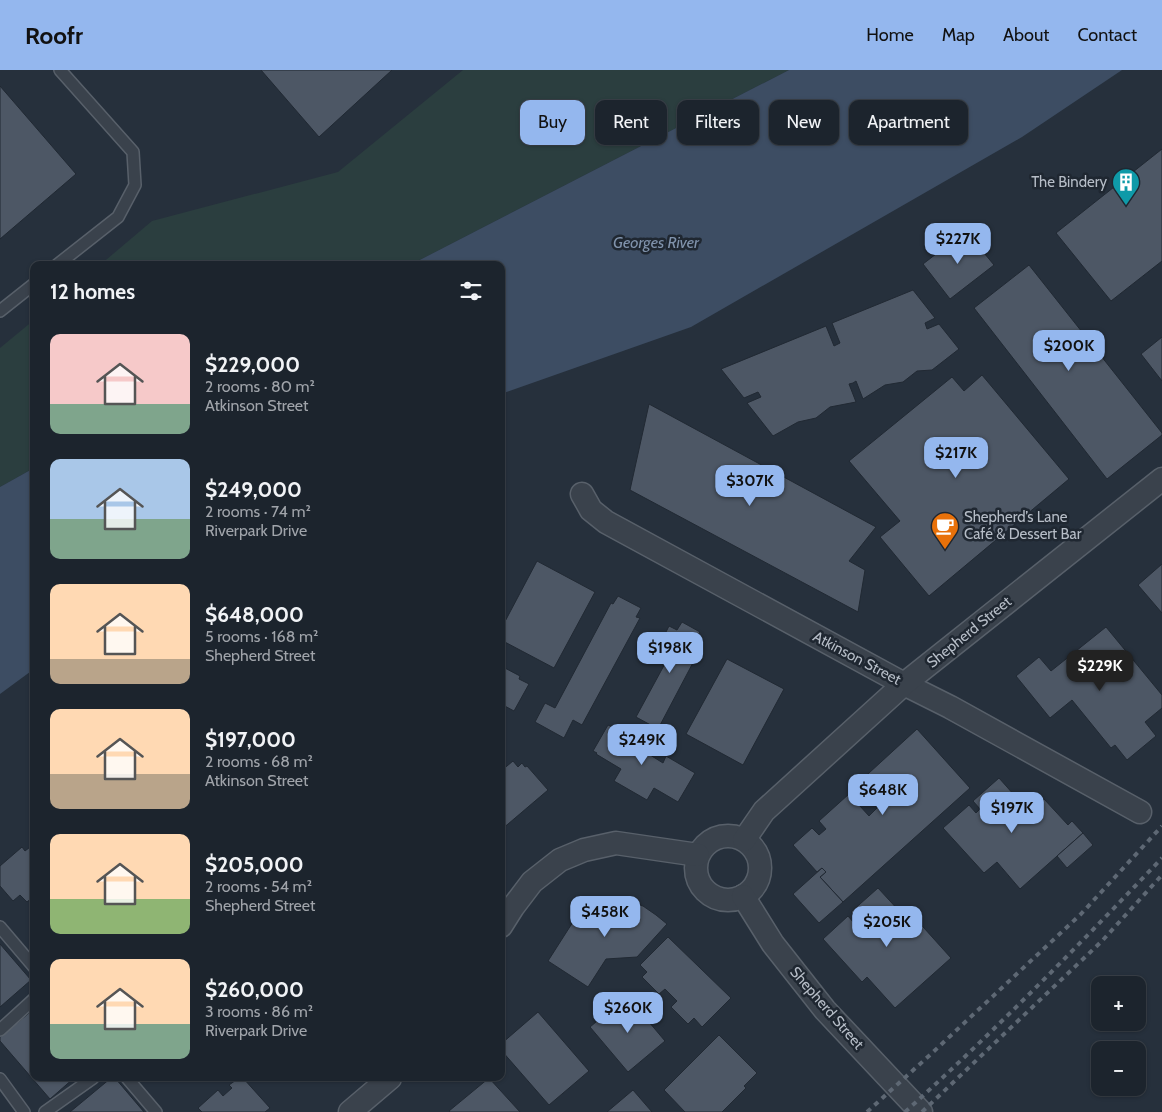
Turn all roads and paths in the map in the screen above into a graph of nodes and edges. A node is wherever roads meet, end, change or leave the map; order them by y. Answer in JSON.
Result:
{"nodes":[{"id":1,"x":60,"y":70,"type":"edge"},
{"id":2,"x":62,"y":261,"type":"edge"},
{"id":3,"x":30,"y":287,"type":"edge"},
{"id":4,"x":0,"y":311,"type":"edge"},
{"id":5,"x":1162,"y":479,"type":"edge"},
{"id":6,"x":582,"y":494,"type":"dead end"},
{"id":7,"x":904,"y":684,"type":"junction"},
{"id":8,"x":1140,"y":812,"type":"dead end"},
{"id":9,"x":744,"y":840,"type":"junction"},
{"id":10,"x":698,"y":855,"type":"junction"},
{"id":11,"x":743,"y":896,"type":"junction"},
{"id":12,"x":505,"y":920,"type":"edge"},
{"id":13,"x":0,"y":927,"type":"edge"},
{"id":14,"x":30,"y":962,"type":"edge"},
{"id":15,"x":30,"y":1003,"type":"edge"},
{"id":16,"x":0,"y":1030,"type":"edge"},
{"id":17,"x":0,"y":1079,"type":"edge"},
{"id":18,"x":89,"y":1081,"type":"edge"},
{"id":19,"x":130,"y":1081,"type":"edge"},
{"id":20,"x":386,"y":1081,"type":"edge"},
{"id":21,"x":24,"y":1112,"type":"edge"},
{"id":22,"x":45,"y":1112,"type":"edge"},
{"id":23,"x":156,"y":1112,"type":"edge"},
{"id":24,"x":350,"y":1112,"type":"edge"},
{"id":25,"x":921,"y":1112,"type":"edge"}],
"edges":[{"from":1,"to":2,"type":"lane"},
{"from":3,"to":4,"type":"lane"},
{"from":5,"to":7,"type":"street","name":"Shepherd Street"},
{"from":6,"to":7,"type":"street","name":"Atkinson Street"},
{"from":7,"to":8,"type":"street","name":"Atkinson Street"},
{"from":7,"to":9,"type":"street","name":"Shepherd Street"},
{"from":9,"to":10,"type":"street"},
{"from":9,"to":11,"type":"street"},
{"from":10,"to":11,"type":"street"},
{"from":10,"to":12,"type":"street"},
{"from":11,"to":25,"type":"street","name":"Shepherd Street"},
{"from":13,"to":14,"type":"lane"},
{"from":15,"to":16,"type":"lane"},
{"from":17,"to":21,"type":"lane"},
{"from":18,"to":22,"type":"lane"},
{"from":19,"to":23,"type":"lane"},
{"from":20,"to":24,"type":"street"}]}
